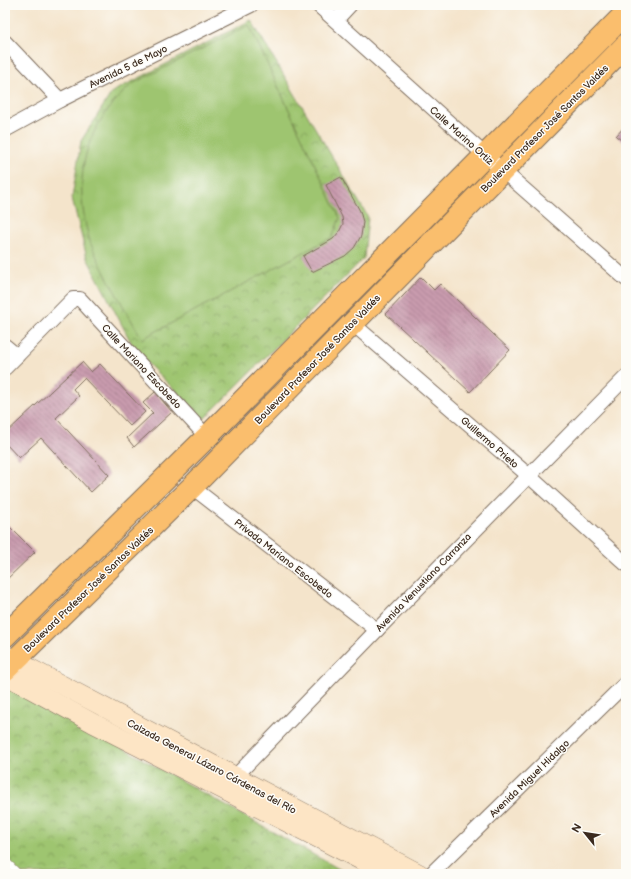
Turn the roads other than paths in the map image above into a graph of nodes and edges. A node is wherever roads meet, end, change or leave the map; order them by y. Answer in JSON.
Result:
{"nodes":[{"id":1,"x":251,"y":5,"type":"edge"},
{"id":2,"x":318,"y":5,"type":"edge"},
{"id":3,"x":350,"y":5,"type":"edge"},
{"id":4,"x":626,"y":13,"type":"edge"},
{"id":5,"x":336,"y":20,"type":"junction"},
{"id":6,"x":5,"y":42,"type":"edge"},
{"id":7,"x":626,"y":45,"type":"edge"},
{"id":8,"x":60,"y":100,"type":"junction"},
{"id":9,"x":5,"y":130,"type":"edge"},
{"id":10,"x":485,"y":155,"type":"junction"},
{"id":11,"x":502,"y":170,"type":"junction"},
{"id":12,"x":626,"y":279,"type":"edge"},
{"id":13,"x":352,"y":323,"type":"junction"},
{"id":14,"x":5,"y":346,"type":"edge"},
{"id":15,"x":17,"y":356,"type":"junction"},
{"id":16,"x":5,"y":368,"type":"edge"},
{"id":17,"x":626,"y":377,"type":"edge"},
{"id":18,"x":207,"y":437,"type":"junction"},
{"id":19,"x":528,"y":475,"type":"junction"},
{"id":20,"x":192,"y":487,"type":"junction"},
{"id":21,"x":626,"y":564,"type":"edge"},
{"id":22,"x":377,"y":630,"type":"junction"},
{"id":23,"x":5,"y":636,"type":"edge"},
{"id":24,"x":7,"y":665,"type":"edge"},
{"id":25,"x":626,"y":683,"type":"edge"},
{"id":26,"x":228,"y":784,"type":"junction"},
{"id":27,"x":5,"y":860,"type":"edge"},
{"id":28,"x":19,"y":874,"type":"edge"},
{"id":29,"x":388,"y":874,"type":"edge"},
{"id":30,"x":420,"y":874,"type":"edge"},
{"id":31,"x":431,"y":874,"type":"edge"}],
"edges":[{"from":1,"to":8,"type":"street","name":"Avenida 5 de Mayo"},
{"from":2,"to":5,"type":"street","name":"Calle Marino Ortiz"},
{"from":3,"to":5,"type":"street"},
{"from":4,"to":10,"type":"main road"},
{"from":5,"to":10,"type":"street","name":"Calle Marino Ortiz"},
{"from":6,"to":8,"type":"street"},
{"from":7,"to":11,"type":"main road","name":"Boulevard Profesor José Santos Valdés"},
{"from":8,"to":9,"type":"street","name":"Avenida 5 de Mayo"},
{"from":10,"to":11,"type":"street","name":"Calle Marino Ortiz"},
{"from":10,"to":18,"type":"main road"},
{"from":11,"to":12,"type":"street","name":"Calle Marino Ortiz"},
{"from":11,"to":13,"type":"main road","name":"Boulevard Profesor José Santos Valdés"},
{"from":13,"to":19,"type":"street","name":"Guillermo Prieto"},
{"from":13,"to":20,"type":"main road","name":"Boulevard Profesor José Santos Valdés"},
{"from":14,"to":15,"type":"street"},
{"from":15,"to":16,"type":"street"},
{"from":15,"to":18,"type":"street","name":"Calle Mariano Escobedo"},
{"from":17,"to":19,"type":"street","name":"Avenida Venustiano Carranza"},
{"from":18,"to":23,"type":"main road"},
{"from":19,"to":21,"type":"street","name":"Guillermo Prieto"},
{"from":19,"to":22,"type":"street","name":"Avenida Venustiano Carranza"},
{"from":20,"to":22,"type":"street","name":"Privada Mariano Escobedo"},
{"from":20,"to":24,"type":"main road","name":"Boulevard Profesor José Santos Valdés"},
{"from":22,"to":26,"type":"street","name":"Avenida Venustiano Carranza"},
{"from":24,"to":26,"type":"street","name":"Calzada General Lázaro Cárdenas del Río"},
{"from":25,"to":31,"type":"street","name":"Avenida Miguel Hidalgo"},
{"from":26,"to":29,"type":"street","name":"Calzada General Lázaro Cárdenas del Río"},
{"from":26,"to":30,"type":"street","name":"Calzada General Lázaro Cárdenas del Río"},
{"from":27,"to":28,"type":"lane"}]}
